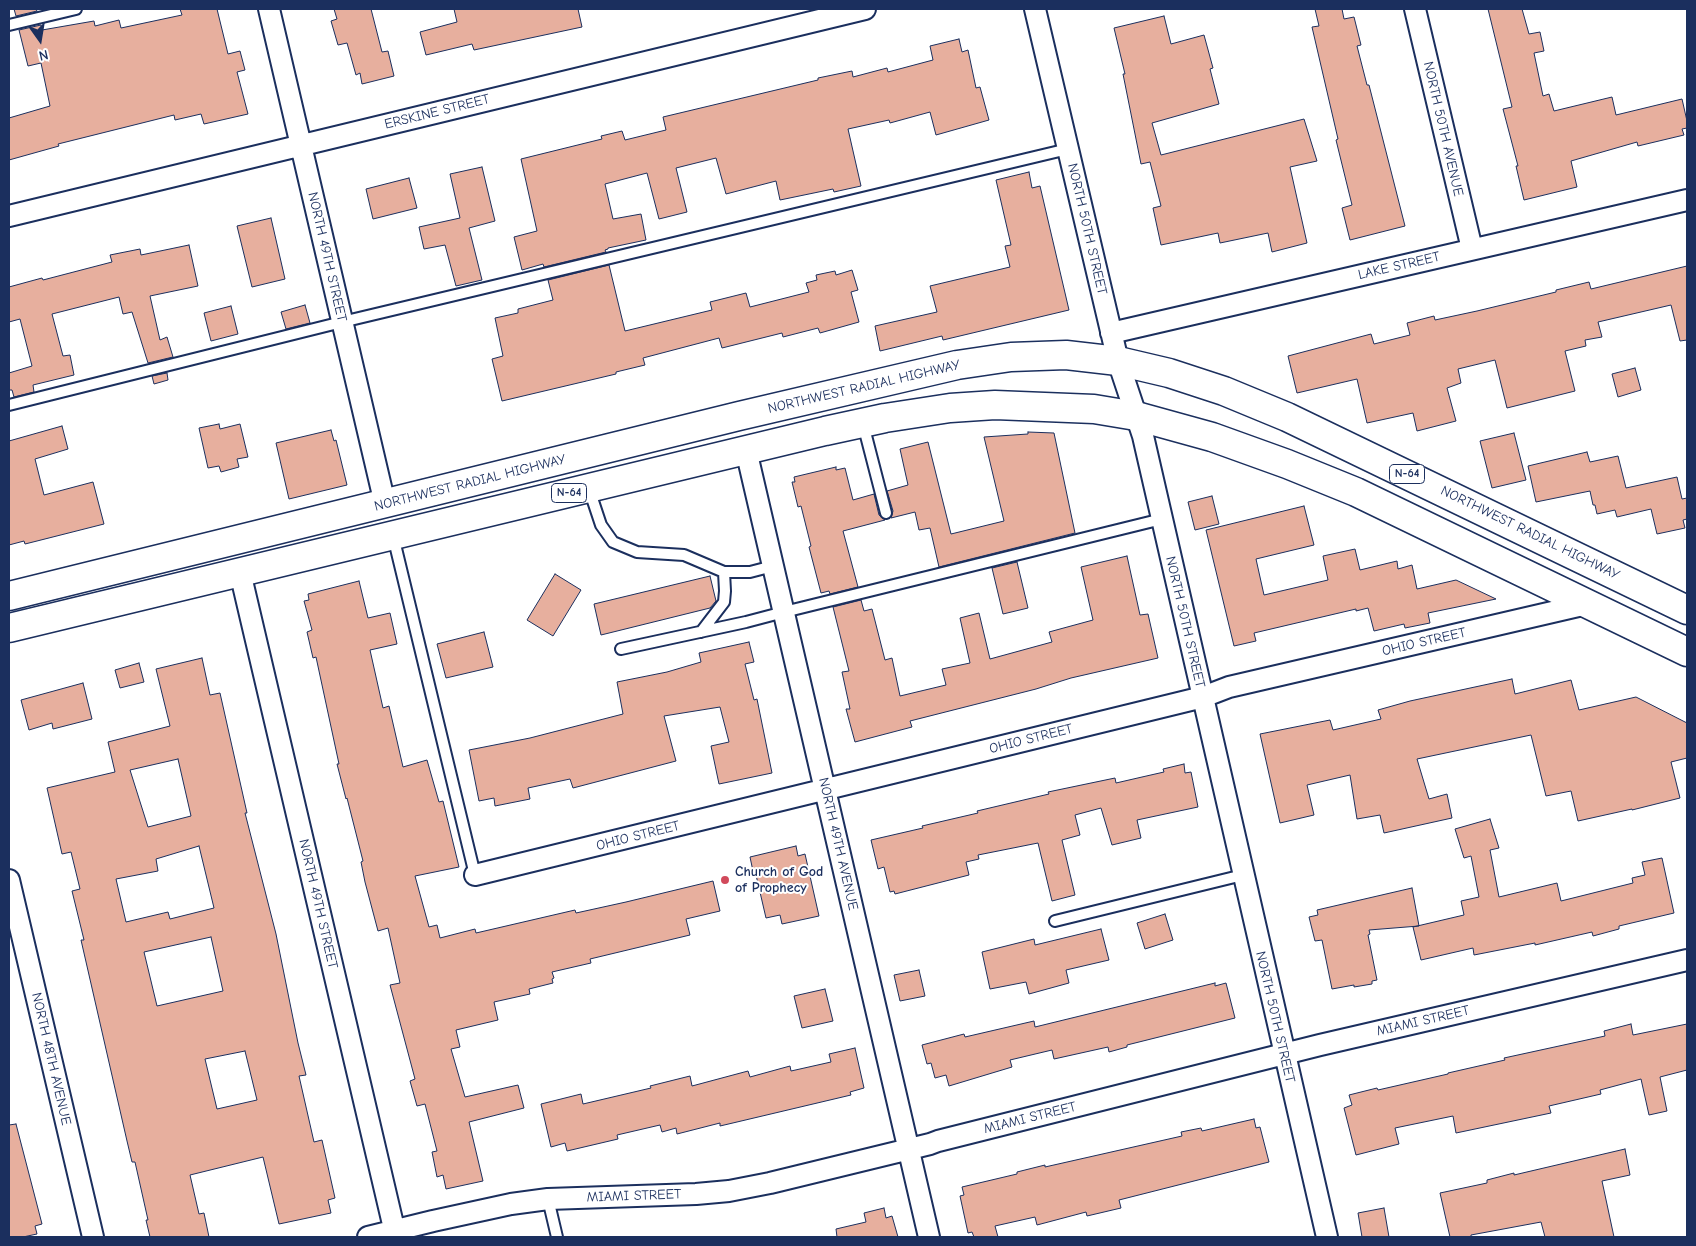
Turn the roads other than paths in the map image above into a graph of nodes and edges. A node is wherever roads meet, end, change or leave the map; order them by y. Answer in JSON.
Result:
{"nodes":[{"id":1,"x":76,"y":9,"type":"edge"},
{"id":2,"x":269,"y":9,"type":"edge"},
{"id":3,"x":866,"y":9,"type":"edge"},
{"id":4,"x":1035,"y":9,"type":"edge"},
{"id":5,"x":1415,"y":9,"type":"edge"},
{"id":6,"x":9,"y":25,"type":"edge"},
{"id":7,"x":301,"y":145,"type":"junction"},
{"id":8,"x":1068,"y":149,"type":"junction"},
{"id":9,"x":1687,"y":200,"type":"edge"},
{"id":10,"x":9,"y":216,"type":"edge"},
{"id":11,"x":1472,"y":249,"type":"junction"},
{"id":12,"x":342,"y":322,"type":"junction"},
{"id":13,"x":1111,"y":333,"type":"junction"},
{"id":14,"x":1118,"y":361,"type":"junction"},
{"id":15,"x":9,"y":405,"type":"edge"},
{"id":16,"x":1136,"y":416,"type":"junction"},
{"id":17,"x":862,"y":423,"type":"junction"},
{"id":18,"x":746,"y":450,"type":"junction"},
{"id":19,"x":589,"y":488,"type":"junction"},
{"id":20,"x":385,"y":504,"type":"junction"},
{"id":21,"x":886,"y":513,"type":"dead end"},
{"id":22,"x":1162,"y":519,"type":"junction"},
{"id":23,"x":392,"y":535,"type":"junction"},
{"id":24,"x":773,"y":566,"type":"junction"},
{"id":25,"x":240,"y":572,"type":"junction"},
{"id":26,"x":724,"y":572,"type":"junction"},
{"id":27,"x":9,"y":596,"type":"edge"},
{"id":28,"x":1587,"y":604,"type":"junction"},
{"id":29,"x":1687,"y":610,"type":"edge"},
{"id":30,"x":784,"y":612,"type":"junction"},
{"id":31,"x":9,"y":628,"type":"edge"},
{"id":32,"x":701,"y":632,"type":"junction"},
{"id":33,"x":621,"y":649,"type":"dead end"},
{"id":34,"x":1687,"y":652,"type":"edge"},
{"id":35,"x":1202,"y":697,"type":"junction"},
{"id":36,"x":825,"y":790,"type":"junction"},
{"id":37,"x":475,"y":875,"type":"joint"},
{"id":38,"x":1243,"y":875,"type":"junction"},
{"id":39,"x":9,"y":880,"type":"edge"},
{"id":40,"x":1056,"y":921,"type":"dead end"},
{"id":41,"x":1687,"y":960,"type":"edge"},
{"id":42,"x":1284,"y":1055,"type":"junction"},
{"id":43,"x":908,"y":1148,"type":"junction"},
{"id":44,"x":548,"y":1199,"type":"junction"},
{"id":45,"x":395,"y":1234,"type":"edge"},
{"id":46,"x":93,"y":1237,"type":"edge"},
{"id":47,"x":368,"y":1237,"type":"edge"},
{"id":48,"x":557,"y":1237,"type":"edge"},
{"id":49,"x":928,"y":1237,"type":"edge"},
{"id":50,"x":1326,"y":1237,"type":"edge"}],
"edges":[{"from":1,"to":6,"type":"lane"},
{"from":2,"to":7,"type":"street","name":"NORTH 49TH STREET"},
{"from":3,"to":7,"type":"street","name":"ERSKINE STREET"},
{"from":4,"to":8,"type":"street","name":"NORTH 50TH STREET"},
{"from":5,"to":11,"type":"street","name":"NORTH 50TH AVENUE"},
{"from":7,"to":10,"type":"street","name":"ERSKINE STREET"},
{"from":7,"to":12,"type":"street","name":"NORTH 49TH STREET"},
{"from":8,"to":12,"type":"lane"},
{"from":8,"to":13,"type":"street","name":"NORTH 50TH STREET"},
{"from":9,"to":11,"type":"street","name":"LAKE STREET"},
{"from":11,"to":13,"type":"street","name":"LAKE STREET"},
{"from":12,"to":15,"type":"lane"},
{"from":12,"to":20,"type":"street","name":"NORTH 49TH STREET"},
{"from":13,"to":14,"type":"street","name":"NORTH 50TH STREET"},
{"from":14,"to":16,"type":"street","name":"NORTH 50TH STREET"},
{"from":14,"to":20,"type":"main road","name":"NORTHWEST RADIAL HIGHWAY","number":"N-64"},
{"from":14,"to":29,"type":"main road","name":"NORTHWEST RADIAL HIGHWAY","number":"N-64"},
{"from":16,"to":17,"type":"main road","number":"N-64"},
{"from":16,"to":22,"type":"street","name":"NORTH 50TH STREET"},
{"from":16,"to":28,"type":"main road","number":"N-64"},
{"from":17,"to":18,"type":"main road","number":"N-64"},
{"from":17,"to":21,"type":"lane"},
{"from":18,"to":19,"type":"main road","number":"N-64"},
{"from":18,"to":24,"type":"street","name":"NORTH 49TH AVENUE"},
{"from":19,"to":23,"type":"main road","number":"N-64"},
{"from":19,"to":26,"type":"lane"},
{"from":20,"to":27,"type":"main road","name":"NORTHWEST RADIAL HIGHWAY","number":"N-64"},
{"from":22,"to":30,"type":"lane"},
{"from":22,"to":35,"type":"street","name":"NORTH 50TH STREET"},
{"from":23,"to":25,"type":"main road","number":"N-64"},
{"from":23,"to":37,"type":"lane"},
{"from":24,"to":26,"type":"lane"},
{"from":24,"to":30,"type":"street","name":"NORTH 49TH AVENUE"},
{"from":25,"to":31,"type":"main road","number":"N-64"},
{"from":25,"to":45,"type":"street","name":"NORTH 49TH STREET"},
{"from":26,"to":32,"type":"lane"},
{"from":28,"to":34,"type":"main road","number":"N-64"},
{"from":28,"to":35,"type":"street","name":"OHIO STREET"},
{"from":30,"to":32,"type":"lane"},
{"from":30,"to":36,"type":"street","name":"NORTH 49TH AVENUE"},
{"from":32,"to":33,"type":"lane"},
{"from":35,"to":36,"type":"street","name":"OHIO STREET"},
{"from":35,"to":38,"type":"street","name":"NORTH 50TH STREET"},
{"from":36,"to":37,"type":"street","name":"OHIO STREET"},
{"from":36,"to":43,"type":"street","name":"NORTH 49TH AVENUE"},
{"from":38,"to":40,"type":"lane"},
{"from":38,"to":42,"type":"street","name":"NORTH 50TH STREET"},
{"from":39,"to":46,"type":"street","name":"NORTH 48TH AVENUE"},
{"from":41,"to":42,"type":"street","name":"MIAMI STREET"},
{"from":42,"to":43,"type":"street","name":"MIAMI STREET"},
{"from":42,"to":50,"type":"street","name":"NORTH 50TH STREET"},
{"from":43,"to":44,"type":"street","name":"MIAMI STREET"},
{"from":43,"to":49,"type":"street","name":"NORTH 49TH AVENUE"},
{"from":44,"to":45,"type":"street","name":"MIAMI STREET"},
{"from":44,"to":48,"type":"lane"},
{"from":45,"to":47,"type":"street","name":"MIAMI STREET"}]}
